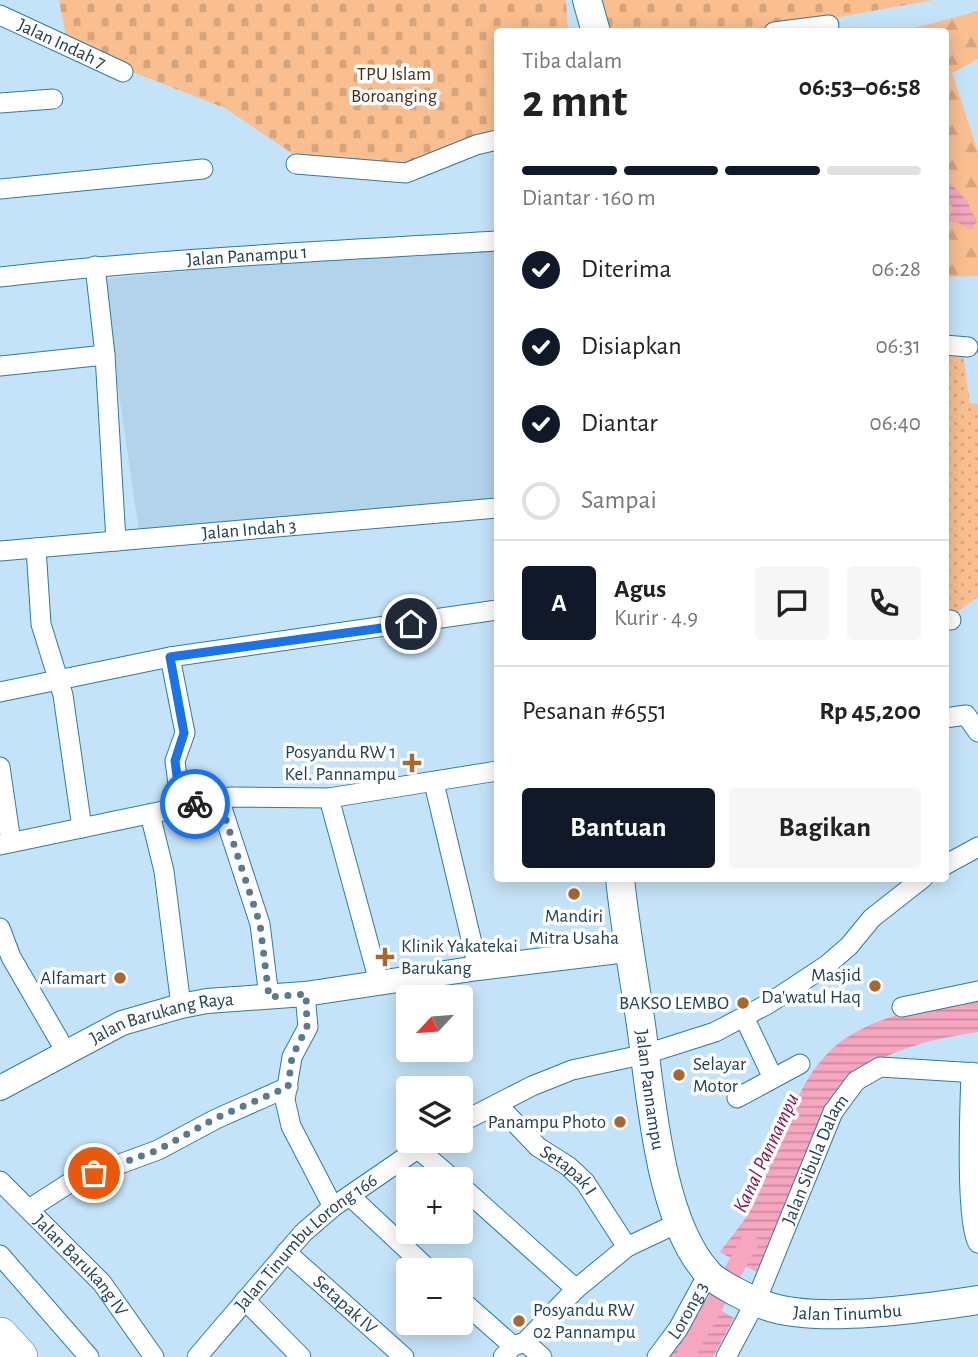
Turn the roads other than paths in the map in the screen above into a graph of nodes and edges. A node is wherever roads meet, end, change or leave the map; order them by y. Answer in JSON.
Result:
{"nodes":[{"id":1,"x":587,"y":0,"type":"edge"},
{"id":2,"x":0,"y":15,"type":"edge"},
{"id":3,"x":829,"y":24,"type":"dead end"},
{"id":4,"x":595,"y":28,"type":"edge"},
{"id":5,"x":802,"y":28,"type":"edge"},
{"id":6,"x":123,"y":72,"type":"dead end"},
{"id":7,"x":53,"y":99,"type":"dead end"},
{"id":8,"x":0,"y":103,"type":"edge"},
{"id":9,"x":494,"y":141,"type":"edge"},
{"id":10,"x":296,"y":164,"type":"dead end"},
{"id":11,"x":203,"y":169,"type":"dead end"},
{"id":12,"x":0,"y":189,"type":"edge"},
{"id":13,"x":494,"y":241,"type":"edge"},
{"id":14,"x":95,"y":266,"type":"junction"},
{"id":15,"x":0,"y":277,"type":"edge"},
{"id":16,"x":949,"y":345,"type":"edge"},
{"id":17,"x":968,"y":347,"type":"dead end"},
{"id":18,"x":105,"y":355,"type":"junction"},
{"id":19,"x":0,"y":366,"type":"edge"},
{"id":20,"x":494,"y":508,"type":"edge"},
{"id":21,"x":116,"y":541,"type":"junction"},
{"id":22,"x":36,"y":548,"type":"junction"},
{"id":23,"x":0,"y":551,"type":"edge"},
{"id":24,"x":494,"y":610,"type":"edge"},
{"id":25,"x":170,"y":657,"type":"junction"},
{"id":26,"x":59,"y":678,"type":"junction"},
{"id":27,"x":0,"y":692,"type":"edge"},
{"id":28,"x":949,"y":717,"type":"edge"},
{"id":29,"x":978,"y":732,"type":"edge"},
{"id":30,"x":0,"y":767,"type":"edge"},
{"id":31,"x":494,"y":772,"type":"edge"},
{"id":32,"x":434,"y":783,"type":"junction"},
{"id":33,"x":329,"y":798,"type":"junction"},
{"id":34,"x":219,"y":799,"type":"junction"},
{"id":35,"x":181,"y":806,"type":"junction"},
{"id":36,"x":150,"y":814,"type":"junction"},
{"id":37,"x":82,"y":828,"type":"junction"},
{"id":38,"x":6,"y":843,"type":"edge"},
{"id":39,"x":978,"y":847,"type":"edge"},
{"id":40,"x":949,"y":860,"type":"edge"},
{"id":41,"x":620,"y":882,"type":"edge"},
{"id":42,"x":918,"y":882,"type":"edge"},
{"id":43,"x":0,"y":928,"type":"edge"},
{"id":44,"x":627,"y":950,"type":"junction"},
{"id":45,"x":478,"y":968,"type":"junction"},
{"id":46,"x":379,"y":982,"type":"junction"},
{"id":47,"x":978,"y":991,"type":"edge"},
{"id":48,"x":306,"y":994,"type":"junction"},
{"id":49,"x":269,"y":997,"type":"junction"},
{"id":50,"x":181,"y":1006,"type":"junction"},
{"id":51,"x":902,"y":1007,"type":"dead end"},
{"id":52,"x":744,"y":1017,"type":"junction"},
{"id":53,"x":66,"y":1052,"type":"junction"},
{"id":54,"x":646,"y":1054,"type":"junction"},
{"id":55,"x":800,"y":1064,"type":"dead end"},
{"id":56,"x":773,"y":1078,"type":"junction"},
{"id":57,"x":972,"y":1082,"type":"edge"},
{"id":58,"x":288,"y":1087,"type":"junction"},
{"id":59,"x":0,"y":1088,"type":"edge"},
{"id":60,"x":737,"y":1098,"type":"dead end"},
{"id":61,"x":498,"y":1104,"type":"junction"},
{"id":62,"x":473,"y":1116,"type":"edge"},
{"id":63,"x":410,"y":1153,"type":"edge"},
{"id":64,"x":431,"y":1153,"type":"edge"},
{"id":65,"x":443,"y":1167,"type":"edge"},
{"id":66,"x":0,"y":1181,"type":"edge"},
{"id":67,"x":350,"y":1195,"type":"junction"},
{"id":68,"x":473,"y":1197,"type":"edge"},
{"id":69,"x":333,"y":1208,"type":"junction"},
{"id":70,"x":29,"y":1209,"type":"junction"},
{"id":71,"x":680,"y":1222,"type":"junction"},
{"id":72,"x":978,"y":1243,"type":"edge"},
{"id":73,"x":627,"y":1247,"type":"junction"},
{"id":74,"x":286,"y":1252,"type":"junction"},
{"id":75,"x":0,"y":1255,"type":"edge"},
{"id":76,"x":416,"y":1258,"type":"edge"},
{"id":77,"x":733,"y":1288,"type":"junction"},
{"id":78,"x":576,"y":1289,"type":"junction"},
{"id":79,"x":245,"y":1300,"type":"junction"},
{"id":80,"x":978,"y":1300,"type":"edge"},
{"id":81,"x":473,"y":1311,"type":"edge"},
{"id":82,"x":0,"y":1336,"type":"edge"},
{"id":83,"x":514,"y":1348,"type":"edge"},
{"id":84,"x":662,"y":1351,"type":"edge"},
{"id":85,"x":19,"y":1357,"type":"edge"},
{"id":86,"x":89,"y":1357,"type":"edge"},
{"id":87,"x":153,"y":1357,"type":"edge"},
{"id":88,"x":197,"y":1357,"type":"edge"},
{"id":89,"x":301,"y":1357,"type":"edge"},
{"id":90,"x":404,"y":1357,"type":"edge"},
{"id":91,"x":542,"y":1357,"type":"edge"},
{"id":92,"x":726,"y":1357,"type":"edge"}],
"edges":[{"from":1,"to":4,"type":"main road"},
{"from":2,"to":6,"type":"street","name":"Jalan Indah 7"},
{"from":3,"to":5,"type":"street"},
{"from":7,"to":8,"type":"street"},
{"from":9,"to":10,"type":"street"},
{"from":11,"to":12,"type":"street"},
{"from":13,"to":14,"type":"street","name":"Jalan Panampu 1"},
{"from":14,"to":15,"type":"street","name":"Jalan Panampu 1"},
{"from":14,"to":18,"type":"street"},
{"from":16,"to":17,"type":"street"},
{"from":18,"to":19,"type":"street"},
{"from":18,"to":21,"type":"street"},
{"from":20,"to":21,"type":"street","name":"Jalan Indah 3"},
{"from":21,"to":22,"type":"street","name":"Jalan Indah 3"},
{"from":22,"to":23,"type":"street","name":"Jalan Indah 3"},
{"from":22,"to":26,"type":"street"},
{"from":24,"to":25,"type":"street"},
{"from":25,"to":26,"type":"street"},
{"from":25,"to":35,"type":"street"},
{"from":26,"to":27,"type":"street"},
{"from":26,"to":37,"type":"street"},
{"from":28,"to":29,"type":"street"},
{"from":30,"to":38,"type":"street"},
{"from":31,"to":32,"type":"street"},
{"from":32,"to":33,"type":"street"},
{"from":32,"to":45,"type":"street"},
{"from":33,"to":34,"type":"street"},
{"from":33,"to":46,"type":"street"},
{"from":34,"to":35,"type":"street"},
{"from":34,"to":49,"type":"street"},
{"from":35,"to":36,"type":"street"},
{"from":36,"to":37,"type":"street"},
{"from":36,"to":50,"type":"street"},
{"from":37,"to":38,"type":"street"},
{"from":39,"to":40,"type":"street"},
{"from":41,"to":44,"type":"main road","name":"Jalan Pannampu"},
{"from":42,"to":52,"type":"street"},
{"from":43,"to":53,"type":"street"},
{"from":44,"to":45,"type":"street","name":"Jalan Barukang Raya"},
{"from":44,"to":54,"type":"main road","name":"Jalan Pannampu"},
{"from":45,"to":46,"type":"street","name":"Jalan Barukang Raya"},
{"from":46,"to":48,"type":"street","name":"Jalan Barukang Raya"},
{"from":47,"to":51,"type":"street"},
{"from":48,"to":49,"type":"street","name":"Jalan Barukang Raya"},
{"from":48,"to":58,"type":"street"},
{"from":49,"to":50,"type":"street","name":"Jalan Barukang Raya"},
{"from":50,"to":53,"type":"street","name":"Jalan Barukang Raya"},
{"from":52,"to":54,"type":"street"},
{"from":52,"to":56,"type":"street"},
{"from":53,"to":59,"type":"street","name":"Jalan Barukang Raya"},
{"from":54,"to":61,"type":"street"},
{"from":54,"to":71,"type":"main road","name":"Jalan Pannampu"},
{"from":55,"to":56,"type":"street"},
{"from":56,"to":60,"type":"street"},
{"from":57,"to":72,"type":"street"},
{"from":57,"to":77,"type":"street","name":"Jalan Sibula Dalam"},
{"from":58,"to":69,"type":"street"},
{"from":58,"to":70,"type":"street"},
{"from":61,"to":62,"type":"street"},
{"from":61,"to":73,"type":"street","name":"Setapak I"},
{"from":63,"to":67,"type":"street","name":"Jalan Tinumbu Lorong 166"},
{"from":64,"to":65,"type":"street"},
{"from":66,"to":70,"type":"street","name":"Jalan Barukang IV"},
{"from":67,"to":69,"type":"street","name":"Jalan Tinumbu Lorong 166"},
{"from":67,"to":76,"type":"street"},
{"from":68,"to":78,"type":"street"},
{"from":69,"to":74,"type":"street","name":"Jalan Tinumbu Lorong 166"},
{"from":70,"to":87,"type":"street","name":"Jalan Barukang IV"},
{"from":71,"to":73,"type":"street"},
{"from":71,"to":77,"type":"main road","name":"Jalan Pannampu"},
{"from":73,"to":78,"type":"street"},
{"from":74,"to":79,"type":"street","name":"Jalan Tinumbu Lorong 166"},
{"from":74,"to":90,"type":"street","name":"Setapak IV"},
{"from":75,"to":86,"type":"street"},
{"from":77,"to":80,"type":"main road","name":"Jalan Tinumbu"},
{"from":77,"to":84,"type":"street","name":"Lorong 3"},
{"from":77,"to":92,"type":"street","name":"Jalan Sibula Dalam"},
{"from":78,"to":83,"type":"street"},
{"from":79,"to":88,"type":"street","name":"Jalan Tinumbu Lorong 166"},
{"from":79,"to":89,"type":"street"},
{"from":81,"to":83,"type":"street"},
{"from":82,"to":85,"type":"highway"},
{"from":83,"to":91,"type":"street"}]}
